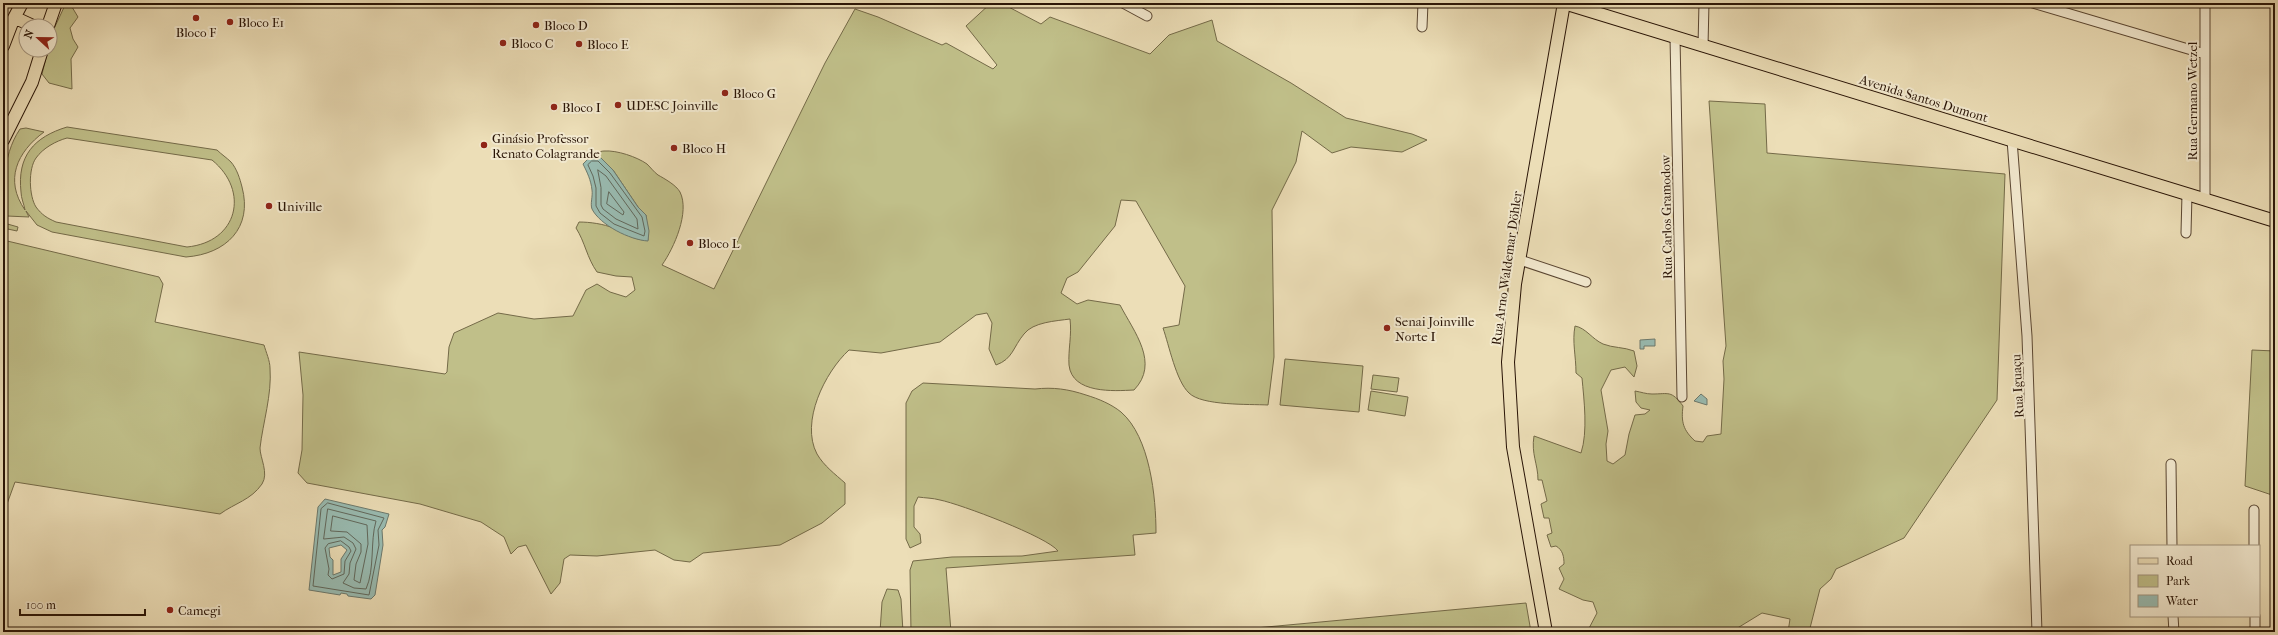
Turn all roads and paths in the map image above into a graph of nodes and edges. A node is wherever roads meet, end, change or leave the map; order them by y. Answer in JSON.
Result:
{"nodes":[{"id":1,"x":22,"y":3,"type":"edge"},
{"id":2,"x":56,"y":3,"type":"edge"},
{"id":3,"x":1123,"y":3,"type":"edge"},
{"id":4,"x":1422,"y":3,"type":"edge"},
{"id":5,"x":1564,"y":3,"type":"edge"},
{"id":6,"x":1704,"y":3,"type":"edge"},
{"id":7,"x":2033,"y":3,"type":"edge"},
{"id":8,"x":2205,"y":3,"type":"edge"},
{"id":9,"x":1147,"y":16,"type":"dead end"},
{"id":10,"x":51,"y":18,"type":"edge"},
{"id":11,"x":13,"y":20,"type":"junction"},
{"id":12,"x":18,"y":20,"type":"edge"},
{"id":13,"x":1422,"y":27,"type":"dead end"},
{"id":14,"x":1675,"y":37,"type":"junction"},
{"id":15,"x":3,"y":46,"type":"edge"},
{"id":16,"x":1703,"y":46,"type":"junction"},
{"id":17,"x":2205,"y":54,"type":"junction"},
{"id":18,"x":40,"y":58,"type":"edge"},
{"id":19,"x":3,"y":140,"type":"edge"},
{"id":20,"x":2012,"y":140,"type":"junction"},
{"id":21,"x":2187,"y":194,"type":"junction"},
{"id":22,"x":2205,"y":199,"type":"junction"},
{"id":23,"x":2275,"y":221,"type":"edge"},
{"id":24,"x":2186,"y":233,"type":"dead end"},
{"id":25,"x":1520,"y":260,"type":"junction"},
{"id":26,"x":1586,"y":282,"type":"dead end"},
{"id":27,"x":1682,"y":397,"type":"dead end"},
{"id":28,"x":2171,"y":464,"type":"dead end"},
{"id":29,"x":2254,"y":510,"type":"dead end"},
{"id":30,"x":2172,"y":545,"type":"edge"},
{"id":31,"x":2254,"y":545,"type":"edge"},
{"id":32,"x":2173,"y":617,"type":"edge"},
{"id":33,"x":2255,"y":617,"type":"edge"},
{"id":34,"x":1546,"y":632,"type":"edge"},
{"id":35,"x":2037,"y":632,"type":"edge"},
{"id":36,"x":2174,"y":632,"type":"edge"},
{"id":37,"x":2255,"y":632,"type":"edge"}],
"edges":[{"from":1,"to":11,"type":"main road"},
{"from":2,"to":10,"type":"main road"},
{"from":3,"to":9,"type":"street"},
{"from":4,"to":13,"type":"street"},
{"from":5,"to":14,"type":"main road","name":"Avenida Santos Dumont"},
{"from":5,"to":25,"type":"main road","name":"Rua Arno Waldemar Döhler"},
{"from":6,"to":16,"type":"street"},
{"from":7,"to":17,"type":"street"},
{"from":8,"to":17,"type":"street","name":"Rua Germano Wetzel"},
{"from":11,"to":12,"type":"main road"},
{"from":11,"to":15,"type":"main road"},
{"from":14,"to":16,"type":"main road","name":"Avenida Santos Dumont"},
{"from":14,"to":27,"type":"street","name":"Rua Carlos Gramodow"},
{"from":16,"to":20,"type":"main road","name":"Avenida Santos Dumont"},
{"from":17,"to":22,"type":"street","name":"Rua Germano Wetzel"},
{"from":18,"to":19,"type":"main road"},
{"from":20,"to":21,"type":"main road","name":"Avenida Santos Dumont"},
{"from":20,"to":35,"type":"street","name":"Rua Iguaçu"},
{"from":21,"to":22,"type":"main road","name":"Avenida Santos Dumont"},
{"from":21,"to":24,"type":"street"},
{"from":22,"to":23,"type":"main road","name":"Avenida Santos Dumont"},
{"from":25,"to":26,"type":"street"},
{"from":25,"to":34,"type":"main road","name":"Rua Arno Waldemar Döhler"},
{"from":28,"to":30,"type":"street"},
{"from":29,"to":31,"type":"street"},
{"from":32,"to":36,"type":"street"},
{"from":33,"to":37,"type":"street"}]}
